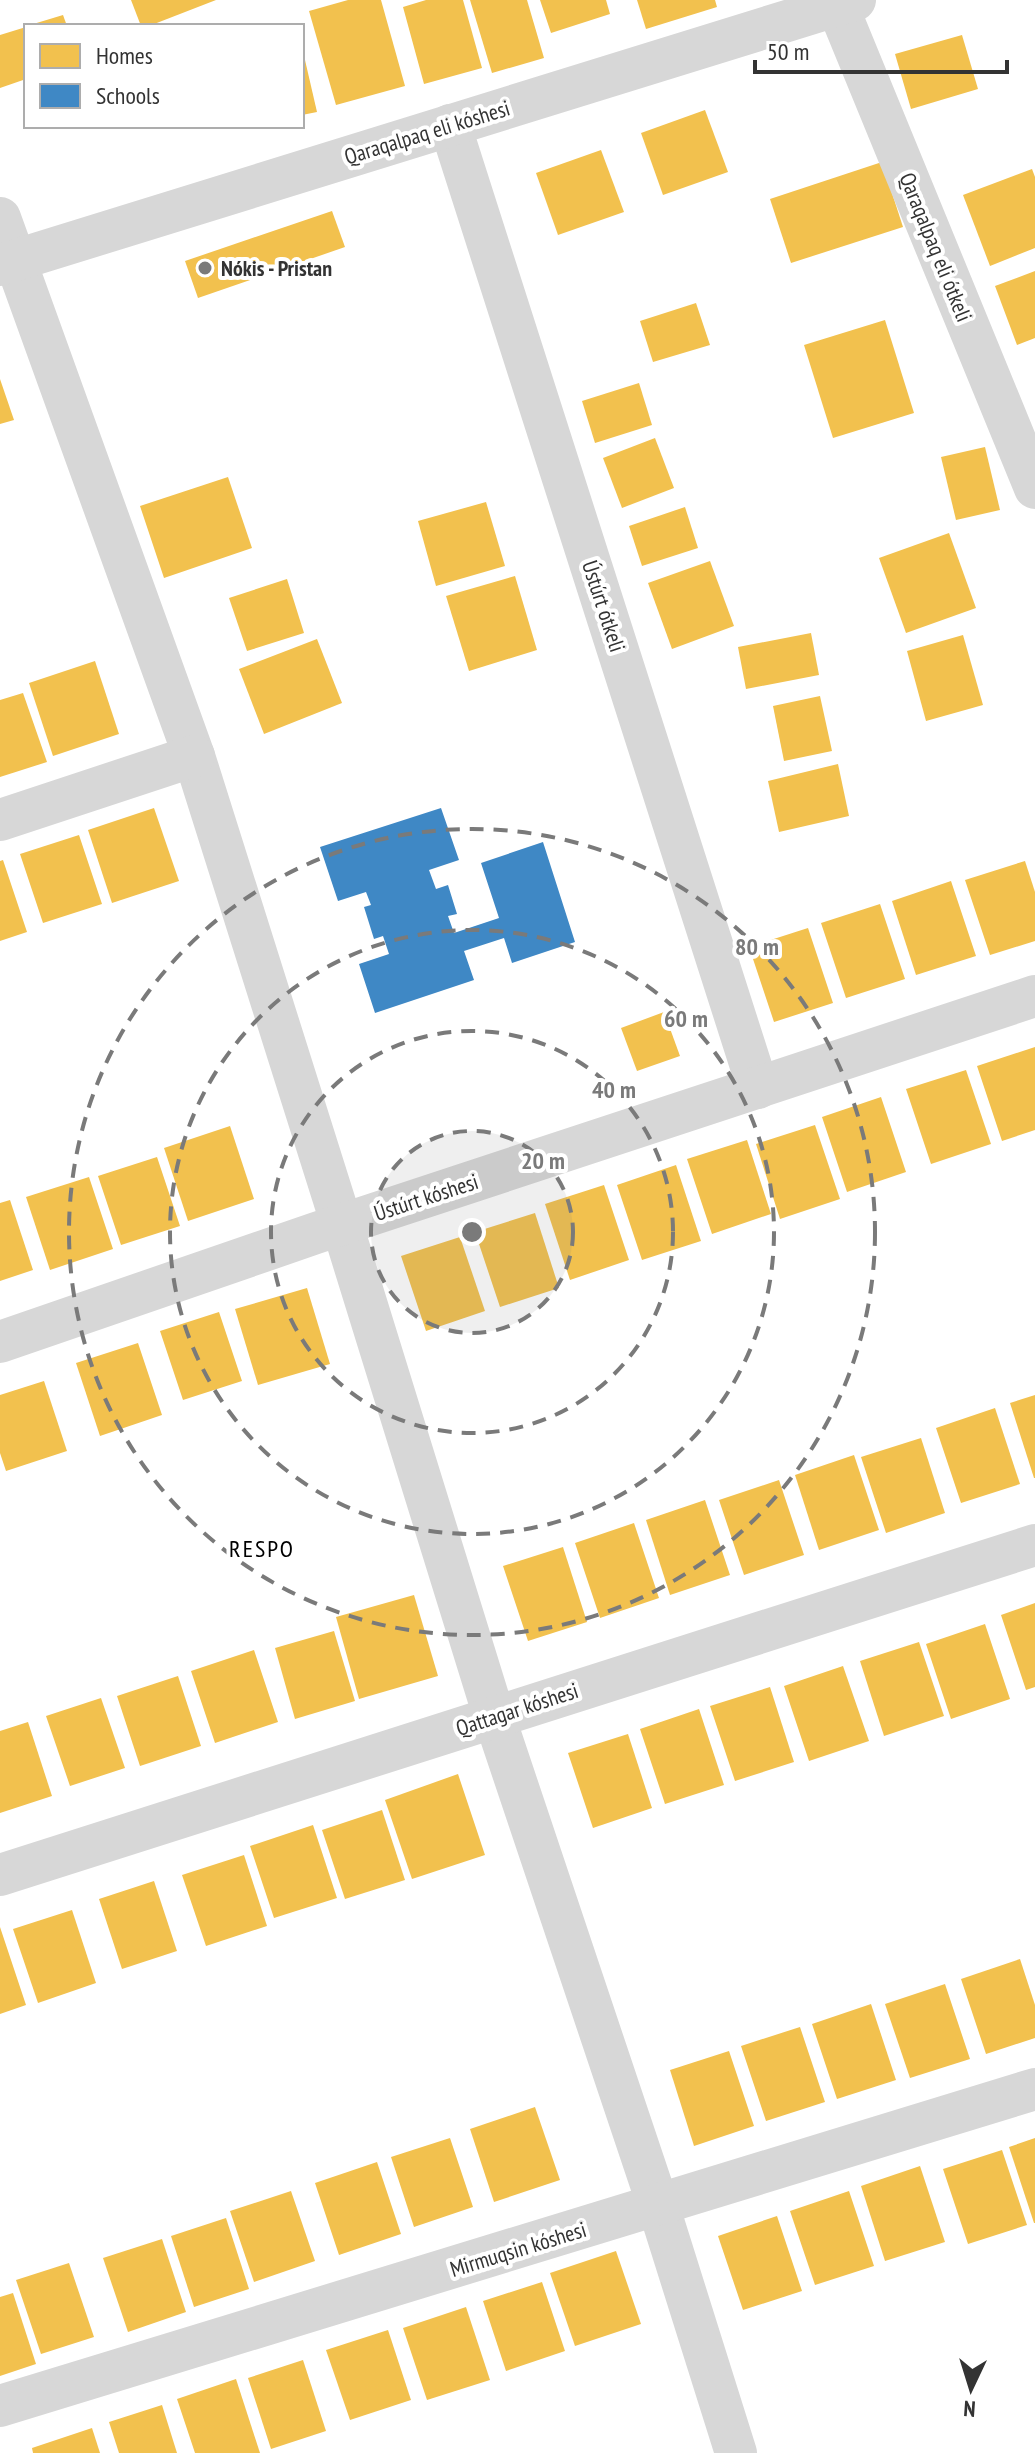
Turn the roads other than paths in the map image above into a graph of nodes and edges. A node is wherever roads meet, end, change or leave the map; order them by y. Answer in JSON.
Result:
{"nodes":[{"id":1,"x":846,"y":3,"type":"edge"},
{"id":2,"x":450,"y":125,"type":"junction"},
{"id":3,"x":0,"y":218,"type":"edge"},
{"id":4,"x":7,"y":263,"type":"edge"},
{"id":5,"x":1035,"y":488,"type":"edge"},
{"id":6,"x":194,"y":756,"type":"junction"},
{"id":7,"x":0,"y":820,"type":"edge"},
{"id":8,"x":1035,"y":996,"type":"edge"},
{"id":9,"x":758,"y":1088,"type":"junction"},
{"id":10,"x":342,"y":1225,"type":"junction"},
{"id":11,"x":0,"y":1342,"type":"edge"},
{"id":12,"x":1035,"y":1545,"type":"edge"},
{"id":13,"x":494,"y":1716,"type":"junction"},
{"id":14,"x":0,"y":1875,"type":"edge"},
{"id":15,"x":1035,"y":2089,"type":"edge"},
{"id":16,"x":658,"y":2205,"type":"junction"},
{"id":17,"x":0,"y":2406,"type":"edge"},
{"id":18,"x":736,"y":2453,"type":"edge"}],
"edges":[{"from":1,"to":2,"type":"street","name":"Qaraqalpaq eli kóshesi"},
{"from":1,"to":5,"type":"street","name":"Qaraqalpaq eli ótkeli"},
{"from":2,"to":4,"type":"street","name":"Qaraqalpaq eli kóshesi"},
{"from":2,"to":9,"type":"street","name":"Ústúrt ótkeli"},
{"from":3,"to":4,"type":"street"},
{"from":4,"to":6,"type":"street"},
{"from":6,"to":7,"type":"street"},
{"from":6,"to":10,"type":"street"},
{"from":8,"to":9,"type":"street","name":"Ústúrt kóshesi"},
{"from":9,"to":10,"type":"street","name":"Ústúrt kóshesi"},
{"from":10,"to":11,"type":"street","name":"Ústúrt kóshesi"},
{"from":10,"to":13,"type":"street"},
{"from":12,"to":13,"type":"street","name":"Qattagar kóshesi"},
{"from":13,"to":14,"type":"street","name":"Qattagar kóshesi"},
{"from":13,"to":16,"type":"street"},
{"from":15,"to":16,"type":"street","name":"Mirmuqsin kóshesi"},
{"from":16,"to":17,"type":"street","name":"Mirmuqsin kóshesi"},
{"from":16,"to":18,"type":"street"}]}
